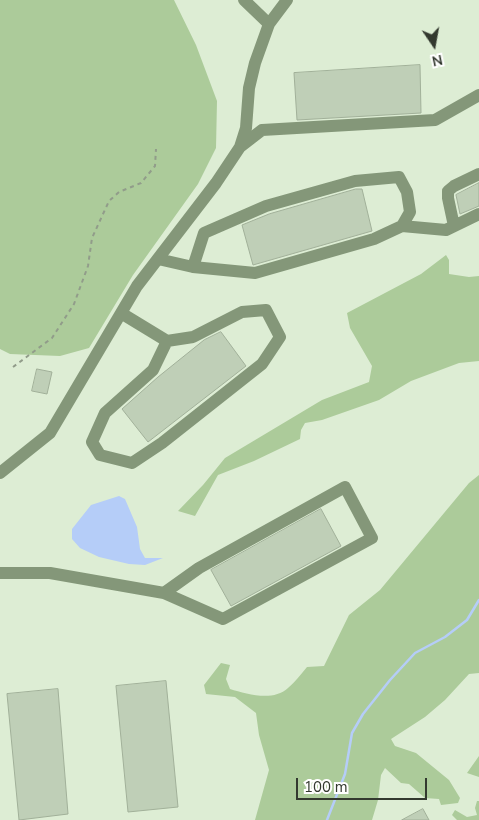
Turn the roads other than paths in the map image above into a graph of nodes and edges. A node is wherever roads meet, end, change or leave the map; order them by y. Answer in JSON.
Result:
{"nodes":[{"id":1,"x":244,"y":0,"type":"edge"},
{"id":2,"x":287,"y":0,"type":"edge"},
{"id":3,"x":269,"y":24,"type":"junction"},
{"id":4,"x":479,"y":95,"type":"edge"},
{"id":5,"x":240,"y":147,"type":"junction"},
{"id":6,"x":479,"y":174,"type":"edge"},
{"id":7,"x":479,"y":214,"type":"edge"},
{"id":8,"x":402,"y":226,"type":"junction"},
{"id":9,"x":454,"y":226,"type":"junction"},
{"id":10,"x":158,"y":259,"type":"junction"},
{"id":11,"x":193,"y":267,"type":"junction"},
{"id":12,"x":121,"y":313,"type":"junction"},
{"id":13,"x":167,"y":341,"type":"junction"},
{"id":14,"x":0,"y":473,"type":"edge"},
{"id":15,"x":0,"y":573,"type":"edge"},
{"id":16,"x":164,"y":593,"type":"junction"}],
"edges":[{"from":1,"to":3,"type":"lane"},
{"from":2,"to":3,"type":"lane"},
{"from":3,"to":5,"type":"lane"},
{"from":4,"to":5,"type":"lane"},
{"from":5,"to":10,"type":"lane"},
{"from":6,"to":9,"type":"lane"},
{"from":7,"to":9,"type":"lane"},
{"from":8,"to":9,"type":"lane"},
{"from":8,"to":11,"type":"lane"},
{"from":8,"to":11,"type":"lane"},
{"from":10,"to":11,"type":"lane"},
{"from":10,"to":12,"type":"lane"},
{"from":12,"to":13,"type":"lane"},
{"from":12,"to":14,"type":"lane"},
{"from":13,"to":13,"type":"lane"},
{"from":15,"to":16,"type":"lane"},
{"from":16,"to":16,"type":"lane"}]}
